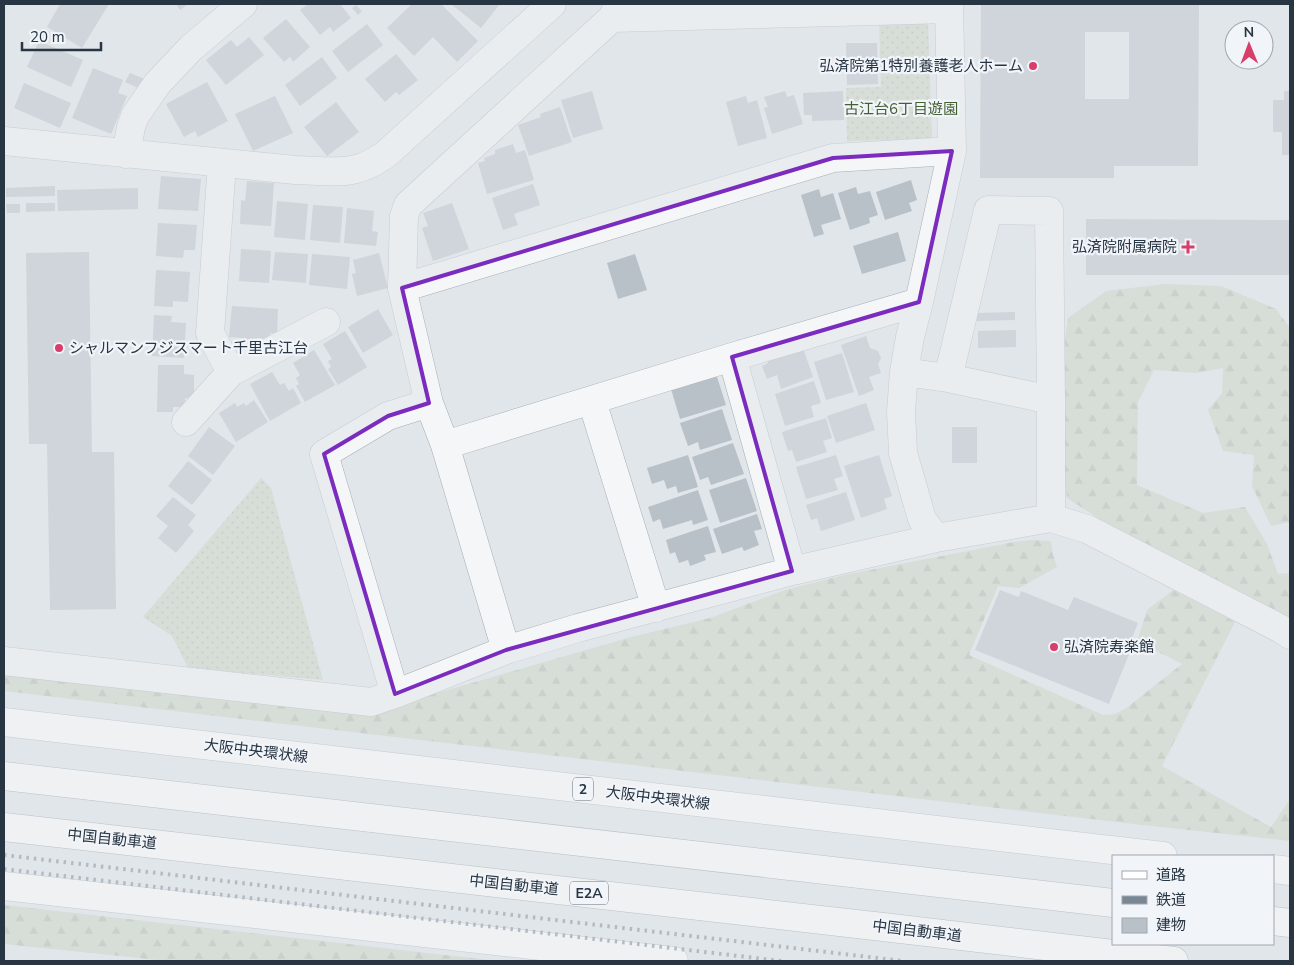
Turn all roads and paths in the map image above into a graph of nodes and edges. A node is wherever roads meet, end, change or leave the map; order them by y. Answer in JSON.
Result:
{"nodes":[{"id":1,"x":243,"y":4,"type":"edge"},
{"id":2,"x":552,"y":4,"type":"edge"},
{"id":3,"x":949,"y":6,"type":"edge"},
{"id":4,"x":615,"y":11,"type":"edge"},
{"id":5,"x":4,"y":141,"type":"edge"},
{"id":6,"x":952,"y":151,"type":"junction"},
{"id":7,"x":126,"y":154,"type":"junction"},
{"id":8,"x":222,"y":162,"type":"junction"},
{"id":9,"x":402,"y":288,"type":"junction"},
{"id":10,"x":919,"y":302,"type":"junction"},
{"id":11,"x":326,"y":322,"type":"dead end"},
{"id":12,"x":732,"y":358,"type":"junction"},
{"id":13,"x":231,"y":372,"type":"junction"},
{"id":14,"x":904,"y":372,"type":"junction"},
{"id":15,"x":948,"y":378,"type":"junction"},
{"id":16,"x":1051,"y":400,"type":"junction"},
{"id":17,"x":592,"y":401,"type":"junction"},
{"id":18,"x":429,"y":402,"type":"junction"},
{"id":19,"x":186,"y":422,"type":"dead end"},
{"id":20,"x":445,"y":445,"type":"junction"},
{"id":21,"x":1050,"y":518,"type":"junction"},
{"id":22,"x":936,"y":538,"type":"junction"},
{"id":23,"x":792,"y":571,"type":"junction"},
{"id":24,"x":656,"y":608,"type":"junction"},
{"id":25,"x":1290,"y":635,"type":"edge"},
{"id":26,"x":506,"y":650,"type":"junction"},
{"id":27,"x":4,"y":660,"type":"edge"},
{"id":28,"x":395,"y":694,"type":"junction"},
{"id":29,"x":4,"y":722,"type":"edge"},
{"id":30,"x":4,"y":776,"type":"edge"},
{"id":31,"x":4,"y":827,"type":"edge"},
{"id":32,"x":1154,"y":855,"type":"edge"},
{"id":33,"x":1274,"y":869,"type":"edge"},
{"id":34,"x":1290,"y":871,"type":"edge"},
{"id":35,"x":4,"y":886,"type":"edge"},
{"id":36,"x":1112,"y":903,"type":"edge"},
{"id":37,"x":1274,"y":921,"type":"edge"},
{"id":38,"x":1290,"y":923,"type":"edge"},
{"id":39,"x":674,"y":961,"type":"edge"},
{"id":40,"x":1174,"y":961,"type":"edge"}],
"edges":[{"from":1,"to":7,"type":"street"},
{"from":2,"to":8,"type":"street"},
{"from":3,"to":4,"type":"street"},
{"from":3,"to":6,"type":"street"},
{"from":4,"to":9,"type":"street"},
{"from":5,"to":7,"type":"street"},
{"from":6,"to":9,"type":"street"},
{"from":6,"to":10,"type":"street"},
{"from":7,"to":8,"type":"street"},
{"from":8,"to":13,"type":"street"},
{"from":9,"to":18,"type":"street"},
{"from":10,"to":12,"type":"street"},
{"from":10,"to":14,"type":"street"},
{"from":11,"to":13,"type":"street"},
{"from":12,"to":17,"type":"street"},
{"from":12,"to":23,"type":"street"},
{"from":13,"to":19,"type":"street"},
{"from":14,"to":15,"type":"street"},
{"from":14,"to":22,"type":"street"},
{"from":15,"to":16,"type":"street"},
{"from":15,"to":16,"type":"street"},
{"from":16,"to":21,"type":"street"},
{"from":17,"to":20,"type":"street"},
{"from":17,"to":24,"type":"street"},
{"from":18,"to":20,"type":"street"},
{"from":18,"to":28,"type":"street"},
{"from":20,"to":26,"type":"street"},
{"from":21,"to":22,"type":"street"},
{"from":21,"to":25,"type":"street"},
{"from":22,"to":23,"type":"street"},
{"from":23,"to":24,"type":"street"},
{"from":24,"to":26,"type":"street"},
{"from":26,"to":28,"type":"street"},
{"from":27,"to":28,"type":"street"},
{"from":29,"to":32,"type":"main road","name":"大阪中央環状線","number":"2"},
{"from":30,"to":36,"type":"main road"},
{"from":31,"to":40,"type":"main road","name":"中国自動車道","number":"E2A"},
{"from":33,"to":34,"type":"main road"},
{"from":35,"to":39,"type":"main road"},
{"from":37,"to":38,"type":"main road"}]}
